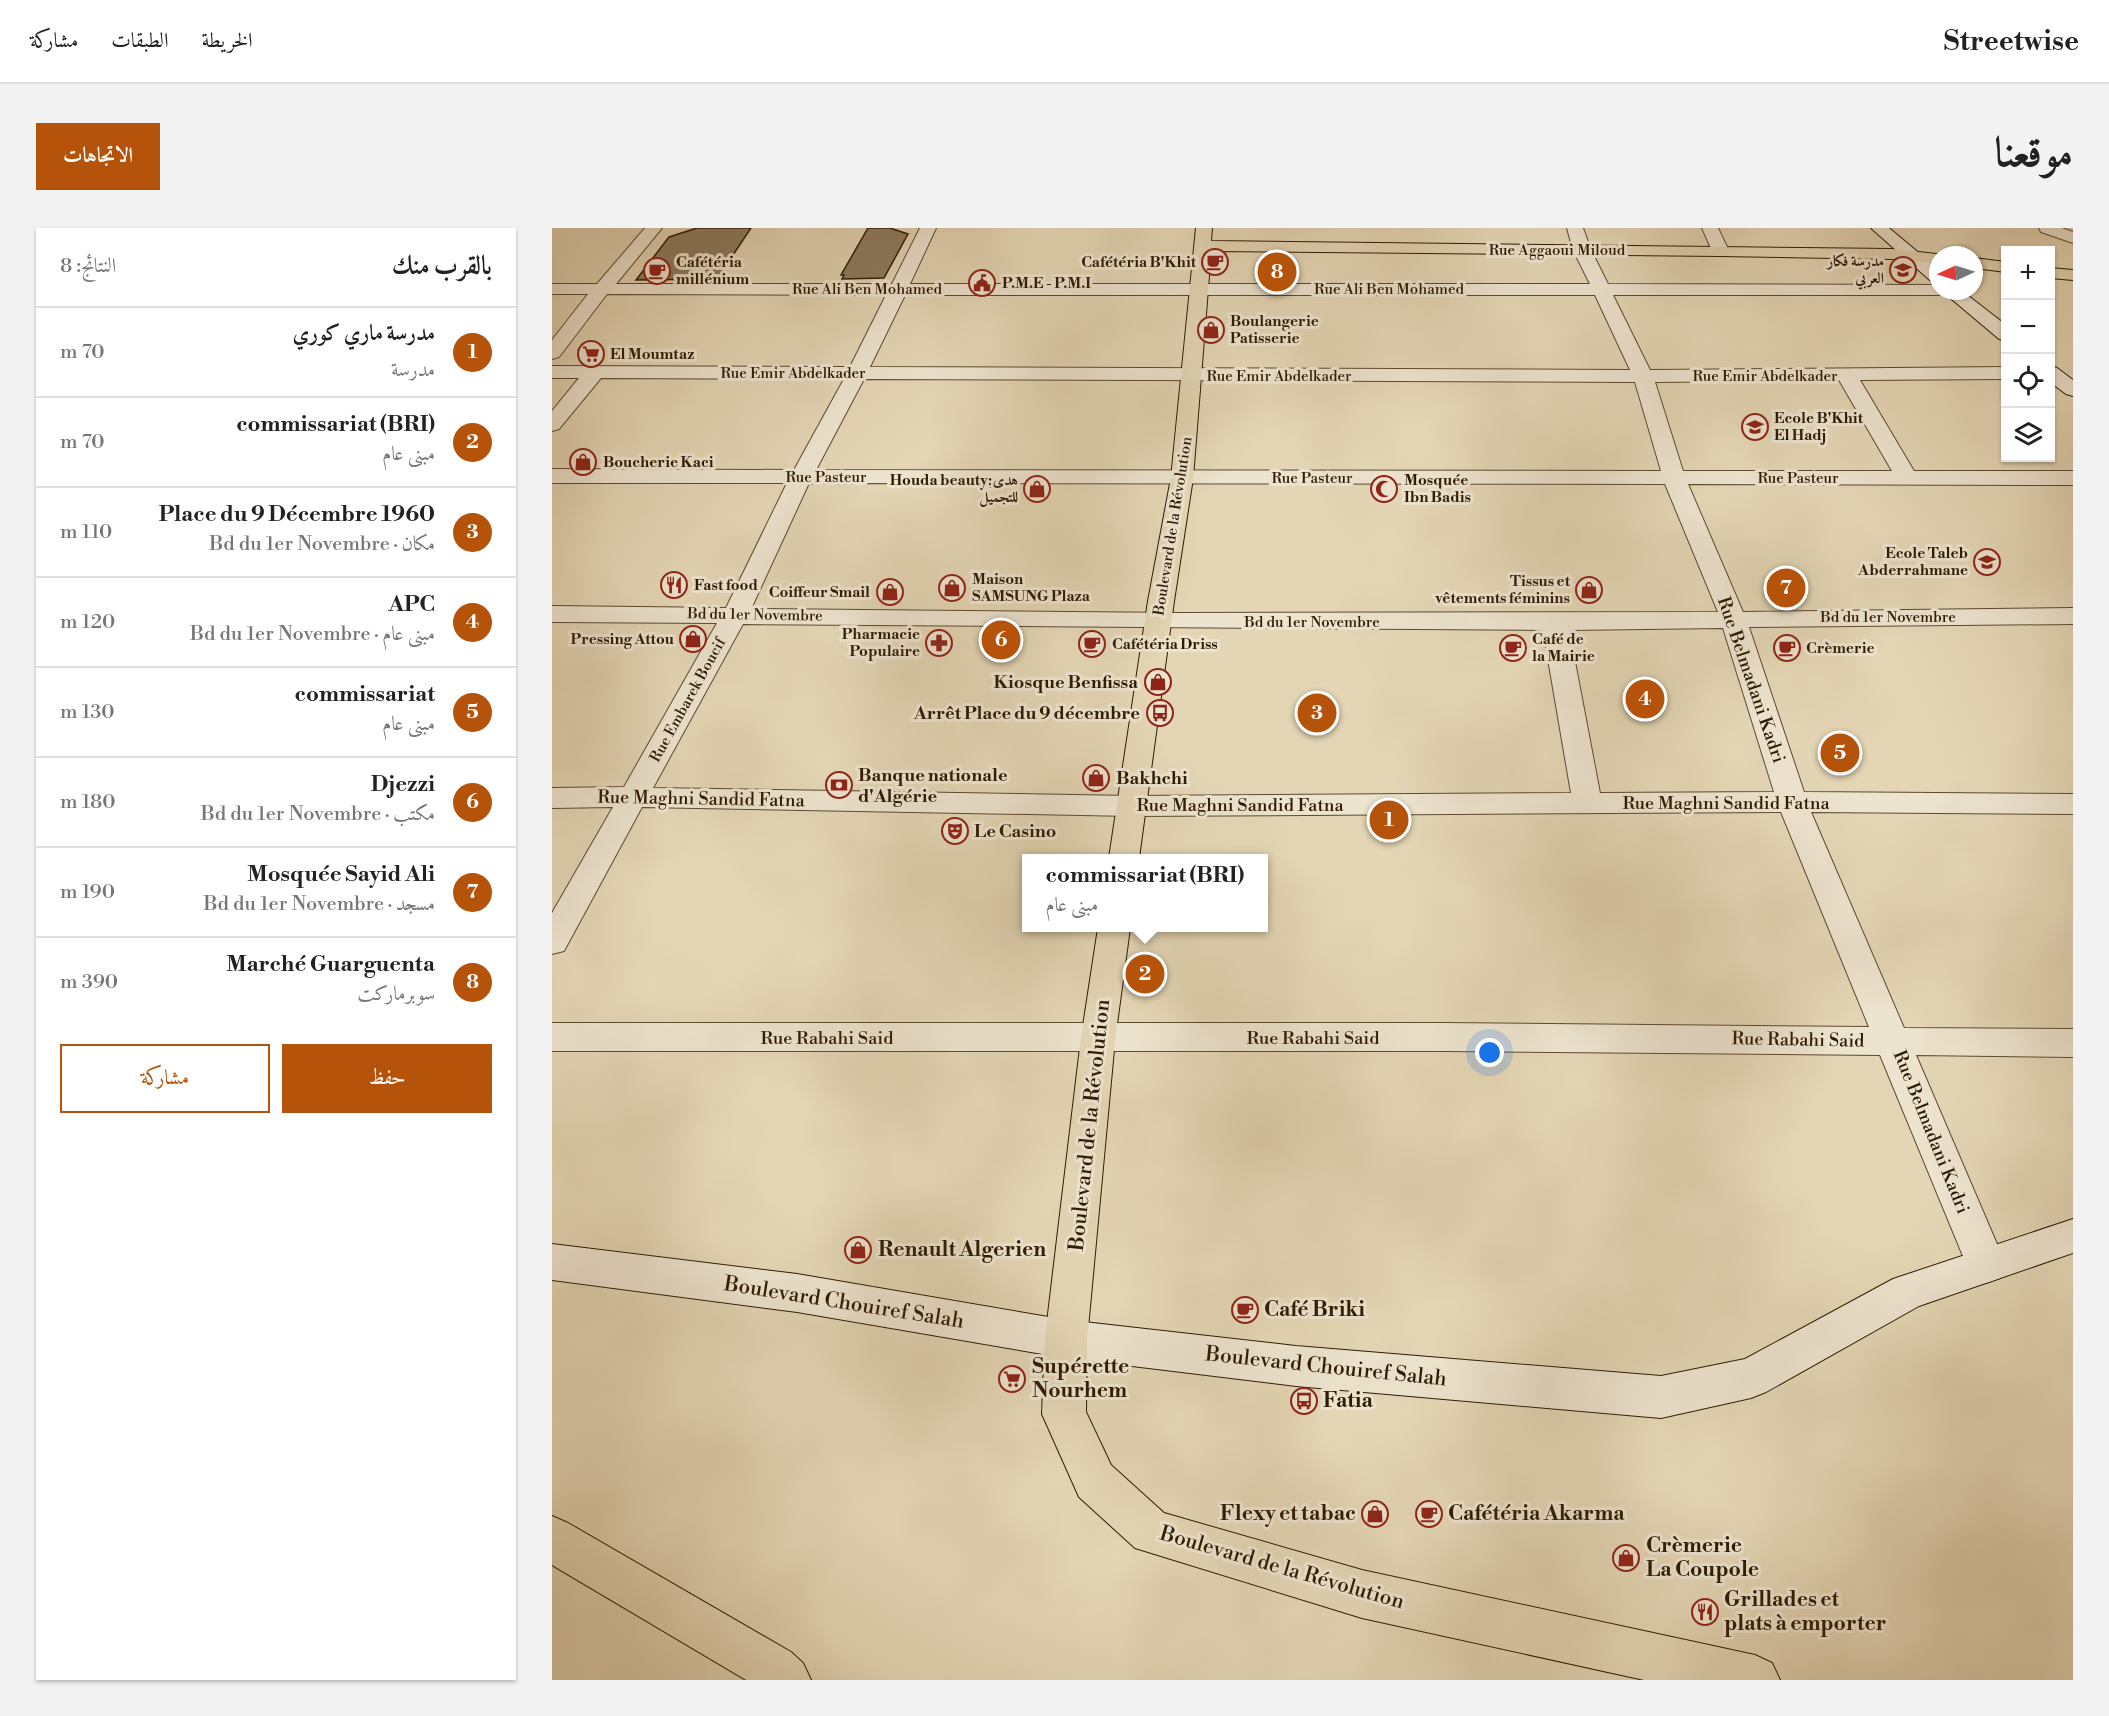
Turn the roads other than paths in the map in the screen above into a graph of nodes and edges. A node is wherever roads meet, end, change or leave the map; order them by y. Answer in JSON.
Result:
{"nodes":[{"id":1,"x":654,"y":228,"type":"edge"},
{"id":2,"x":928,"y":228,"type":"edge"},
{"id":3,"x":1710,"y":228,"type":"edge"},
{"id":4,"x":1879,"y":228,"type":"edge"},
{"id":5,"x":2047,"y":228,"type":"edge"},
{"id":6,"x":1203,"y":237,"type":"edge"},
{"id":7,"x":2073,"y":238,"type":"edge"},
{"id":8,"x":1579,"y":239,"type":"edge"},
{"id":9,"x":1720,"y":251,"type":"junction"},
{"id":10,"x":1912,"y":255,"type":"junction"},
{"id":11,"x":1929,"y":257,"type":"edge"},
{"id":12,"x":1983,"y":264,"type":"edge"},
{"id":13,"x":2001,"y":266,"type":"edge"},
{"id":14,"x":1929,"y":271,"type":"edge"},
{"id":15,"x":2055,"y":273,"type":"edge"},
{"id":16,"x":2073,"y":275,"type":"edge"},
{"id":17,"x":898,"y":288,"type":"junction"},
{"id":18,"x":552,"y":289,"type":"edge"},
{"id":19,"x":602,"y":289,"type":"junction"},
{"id":20,"x":1200,"y":289,"type":"junction"},
{"id":21,"x":1602,"y":290,"type":"junction"},
{"id":22,"x":1929,"y":290,"type":"edge"},
{"id":23,"x":1962,"y":300,"type":"edge"},
{"id":24,"x":2001,"y":331,"type":"edge"},
{"id":25,"x":552,"y":353,"type":"edge"},
{"id":26,"x":552,"y":372,"type":"edge"},
{"id":27,"x":595,"y":372,"type":"junction"},
{"id":28,"x":856,"y":374,"type":"junction"},
{"id":29,"x":2001,"y":374,"type":"edge"},
{"id":30,"x":1847,"y":375,"type":"junction"},
{"id":31,"x":1193,"y":376,"type":"junction"},
{"id":32,"x":1643,"y":376,"type":"junction"},
{"id":33,"x":2055,"y":376,"type":"edge"},
{"id":34,"x":2073,"y":390,"type":"edge"},
{"id":35,"x":552,"y":425,"type":"edge"},
{"id":36,"x":552,"y":476,"type":"edge"},
{"id":37,"x":801,"y":477,"type":"junction"},
{"id":38,"x":1182,"y":478,"type":"junction"},
{"id":39,"x":1674,"y":478,"type":"junction"},
{"id":40,"x":1907,"y":478,"type":"junction"},
{"id":41,"x":2073,"y":478,"type":"edge"},
{"id":42,"x":552,"y":614,"type":"edge"},
{"id":43,"x":735,"y":615,"type":"junction"},
{"id":44,"x":2073,"y":616,"type":"edge"},
{"id":45,"x":1733,"y":618,"type":"junction"},
{"id":46,"x":1169,"y":621,"type":"junction"},
{"id":47,"x":1555,"y":622,"type":"junction"},
{"id":48,"x":633,"y":797,"type":"junction"},
{"id":49,"x":552,"y":798,"type":"edge"},
{"id":50,"x":1792,"y":802,"type":"junction"},
{"id":51,"x":1587,"y":803,"type":"junction"},
{"id":52,"x":2073,"y":804,"type":"edge"},
{"id":53,"x":1132,"y":806,"type":"junction"},
{"id":54,"x":1125,"y":854,"type":"edge"},
{"id":55,"x":1113,"y":932,"type":"edge"},
{"id":56,"x":552,"y":942,"type":"edge"},
{"id":57,"x":552,"y":1037,"type":"edge"},
{"id":58,"x":1098,"y":1039,"type":"junction"},
{"id":59,"x":1893,"y":1041,"type":"junction"},
{"id":60,"x":2073,"y":1043,"type":"edge"},
{"id":61,"x":2073,"y":1236,"type":"edge"},
{"id":62,"x":552,"y":1262,"type":"edge"},
{"id":63,"x":1986,"y":1265,"type":"junction"},
{"id":64,"x":1066,"y":1339,"type":"junction"},
{"id":65,"x":552,"y":1539,"type":"edge"},
{"id":66,"x":786,"y":1680,"type":"edge"},
{"id":67,"x":1755,"y":1680,"type":"edge"}],
"edges":[{"from":1,"to":19,"type":"street"},
{"from":2,"to":17,"type":"street","name":"Rue Embarek Boucif"},
{"from":3,"to":9,"type":"street"},
{"from":4,"to":10,"type":"street"},
{"from":5,"to":7,"type":"street"},
{"from":6,"to":8,"type":"main road","name":"Rue Aggaoui Miloud"},
{"from":6,"to":20,"type":"main road","name":"Boulevard de la Révolution"},
{"from":8,"to":9,"type":"main road","name":"Rue Aggaoui Miloud"},
{"from":8,"to":21,"type":"street","name":"Rue Belmadani Kadri"},
{"from":9,"to":10,"type":"main road","name":"Rue Aggaoui Miloud"},
{"from":10,"to":11,"type":"main road","name":"Rue Aggaoui Miloud"},
{"from":10,"to":14,"type":"street"},
{"from":12,"to":13,"type":"main road"},
{"from":15,"to":16,"type":"main road"},
{"from":17,"to":19,"type":"street","name":"Rue Ali Ben Mohamed"},
{"from":17,"to":20,"type":"street","name":"Rue Ali Ben Mohamed"},
{"from":17,"to":28,"type":"street","name":"Rue Embarek Boucif"},
{"from":18,"to":19,"type":"street","name":"Rue Ali Ben Mohamed"},
{"from":19,"to":25,"type":"street"},
{"from":20,"to":21,"type":"street","name":"Rue Ali Ben Mohamed"},
{"from":20,"to":31,"type":"main road","name":"Boulevard de la Révolution"},
{"from":21,"to":22,"type":"street","name":"Rue Ali Ben Mohamed"},
{"from":21,"to":32,"type":"street","name":"Rue Belmadani Kadri"},
{"from":23,"to":24,"type":"street"},
{"from":26,"to":27,"type":"street","name":"Rue Emir Abdelkader"},
{"from":27,"to":28,"type":"street","name":"Rue Emir Abdelkader"},
{"from":27,"to":35,"type":"street"},
{"from":28,"to":31,"type":"street","name":"Rue Emir Abdelkader"},
{"from":28,"to":37,"type":"street","name":"Rue Embarek Boucif"},
{"from":29,"to":30,"type":"street","name":"Rue Emir Abdelkader"},
{"from":30,"to":32,"type":"street","name":"Rue Emir Abdelkader"},
{"from":30,"to":40,"type":"street"},
{"from":31,"to":32,"type":"street","name":"Rue Emir Abdelkader"},
{"from":31,"to":38,"type":"main road","name":"Boulevard de la Révolution"},
{"from":32,"to":39,"type":"street","name":"Rue Belmadani Kadri"},
{"from":33,"to":34,"type":"street"},
{"from":36,"to":37,"type":"street","name":"Rue Pasteur"},
{"from":37,"to":38,"type":"street","name":"Rue Pasteur"},
{"from":37,"to":43,"type":"street","name":"Rue Embarek Boucif"},
{"from":38,"to":39,"type":"street","name":"Rue Pasteur"},
{"from":38,"to":46,"type":"main road","name":"Boulevard de la Révolution"},
{"from":39,"to":40,"type":"street","name":"Rue Pasteur"},
{"from":39,"to":45,"type":"street","name":"Rue Belmadani Kadri"},
{"from":40,"to":41,"type":"street","name":"Rue Pasteur"},
{"from":42,"to":43,"type":"street","name":"Bd du 1er Novembre"},
{"from":43,"to":46,"type":"street","name":"Bd du 1er Novembre"},
{"from":43,"to":48,"type":"street","name":"Rue Embarek Boucif"},
{"from":44,"to":45,"type":"street","name":"Bd du 1er Novembre"},
{"from":45,"to":47,"type":"street","name":"Bd du 1er Novembre"},
{"from":45,"to":50,"type":"street","name":"Rue Belmadani Kadri"},
{"from":46,"to":47,"type":"street","name":"Bd du 1er Novembre"},
{"from":46,"to":53,"type":"main road","name":"Boulevard de la Révolution"},
{"from":47,"to":51,"type":"street"},
{"from":48,"to":49,"type":"street","name":"Rue Maghni Sandid Fatna"},
{"from":48,"to":53,"type":"street","name":"Rue Maghni Sandid Fatna"},
{"from":48,"to":56,"type":"street","name":"Rue Embarek Boucif"},
{"from":50,"to":51,"type":"street","name":"Rue Maghni Sandid Fatna"},
{"from":50,"to":52,"type":"street","name":"Rue Maghni Sandid Fatna"},
{"from":50,"to":59,"type":"street","name":"Rue Belmadani Kadri"},
{"from":51,"to":53,"type":"street","name":"Rue Maghni Sandid Fatna"},
{"from":53,"to":54,"type":"main road","name":"Boulevard de la Révolution"},
{"from":55,"to":58,"type":"main road","name":"Boulevard de la Révolution"},
{"from":57,"to":58,"type":"street","name":"Rue Rabahi Said"},
{"from":58,"to":59,"type":"street","name":"Rue Rabahi Said"},
{"from":58,"to":64,"type":"main road","name":"Boulevard de la Révolution"},
{"from":59,"to":60,"type":"street","name":"Rue Rabahi Said"},
{"from":59,"to":63,"type":"street","name":"Rue Belmadani Kadri"},
{"from":61,"to":63,"type":"street","name":"Boulevard Chouiref Salah"},
{"from":62,"to":64,"type":"street","name":"Boulevard Chouiref Salah"},
{"from":63,"to":64,"type":"street","name":"Boulevard Chouiref Salah"},
{"from":64,"to":67,"type":"main road","name":"Boulevard de la Révolution"},
{"from":65,"to":66,"type":"main road"}]}
